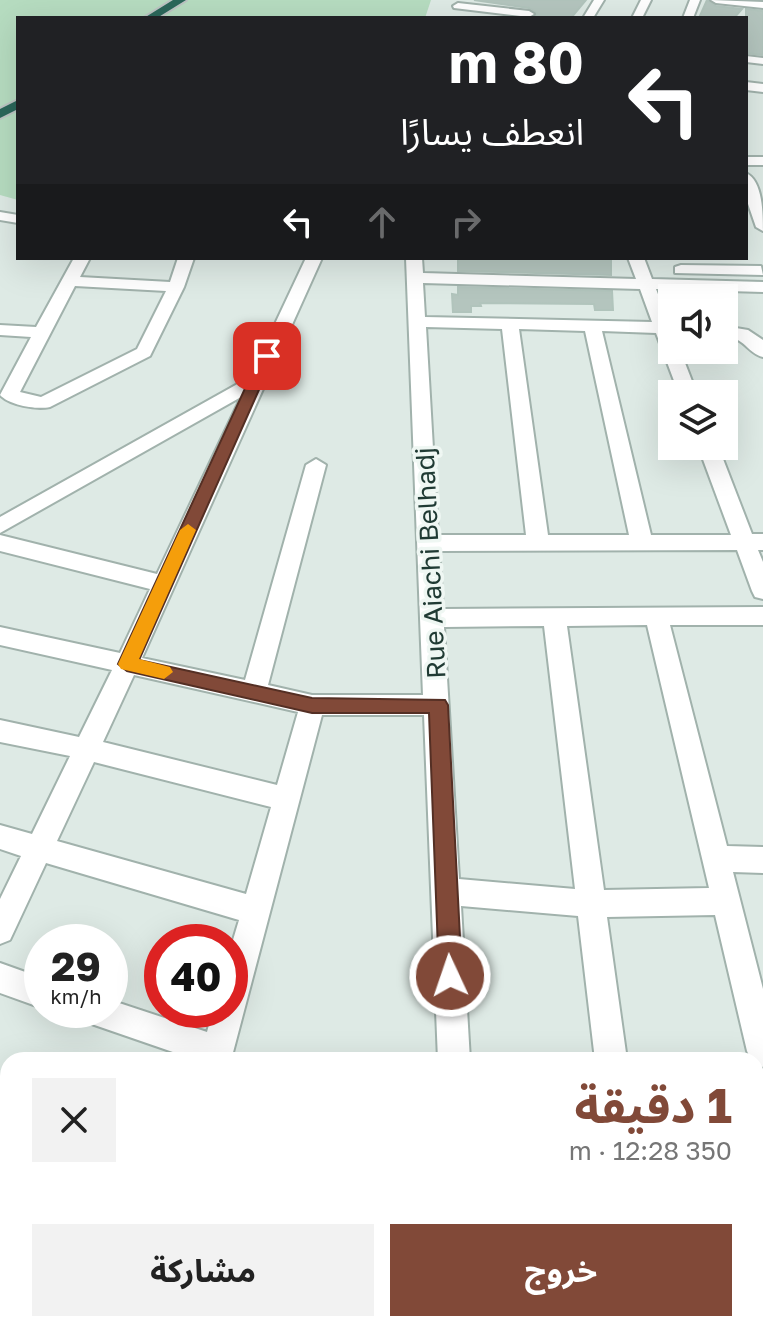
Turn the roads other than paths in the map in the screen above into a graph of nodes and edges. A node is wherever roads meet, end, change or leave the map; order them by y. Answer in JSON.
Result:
{"nodes":[{"id":1,"x":181,"y":0,"type":"edge"},
{"id":2,"x":198,"y":0,"type":"edge"},
{"id":3,"x":538,"y":0,"type":"edge"},
{"id":4,"x":716,"y":0,"type":"edge"},
{"id":5,"x":460,"y":3,"type":"edge"},
{"id":6,"x":756,"y":8,"type":"edge"},
{"id":7,"x":153,"y":16,"type":"edge"},
{"id":8,"x":170,"y":16,"type":"edge"},
{"id":9,"x":527,"y":16,"type":"edge"},
{"id":10,"x":748,"y":183,"type":"edge"},
{"id":11,"x":763,"y":227,"type":"edge"},
{"id":12,"x":81,"y":260,"type":"edge"},
{"id":13,"x":185,"y":260,"type":"edge"},
{"id":14,"x":313,"y":260,"type":"edge"},
{"id":15,"x":711,"y":264,"type":"edge"},
{"id":16,"x":763,"y":271,"type":"edge"},
{"id":17,"x":416,"y":273,"type":"edge"},
{"id":18,"x":644,"y":276,"type":"edge"},
{"id":19,"x":71,"y":281,"type":"junction"},
{"id":20,"x":694,"y":284,"type":"edge"},
{"id":21,"x":718,"y":284,"type":"edge"},
{"id":22,"x":176,"y":287,"type":"junction"},
{"id":23,"x":763,"y":287,"type":"edge"},
{"id":24,"x":738,"y":288,"type":"edge"},
{"id":25,"x":658,"y":308,"type":"edge"},
{"id":26,"x":418,"y":322,"type":"junction"},
{"id":27,"x":510,"y":324,"type":"junction"},
{"id":28,"x":592,"y":325,"type":"junction"},
{"id":29,"x":658,"y":328,"type":"edge"},
{"id":30,"x":0,"y":330,"type":"edge"},
{"id":31,"x":738,"y":332,"type":"edge"},
{"id":32,"x":42,"y":333,"type":"junction"},
{"id":33,"x":763,"y":352,"type":"edge"},
{"id":34,"x":255,"y":381,"type":"junction"},
{"id":35,"x":715,"y":460,"type":"edge"},
{"id":36,"x":316,"y":465,"type":"dead end"},
{"id":37,"x":0,"y":526,"type":"edge"},
{"id":38,"x":755,"y":542,"type":"edge"},
{"id":39,"x":0,"y":543,"type":"edge"},
{"id":40,"x":429,"y":543,"type":"junction"},
{"id":41,"x":538,"y":543,"type":"junction"},
{"id":42,"x":642,"y":543,"type":"junction"},
{"id":43,"x":163,"y":584,"type":"junction"},
{"id":44,"x":763,"y":591,"type":"edge"},
{"id":45,"x":656,"y":616,"type":"junction"},
{"id":46,"x":763,"y":616,"type":"edge"},
{"id":47,"x":433,"y":618,"type":"junction"},
{"id":48,"x":555,"y":619,"type":"junction"},
{"id":49,"x":0,"y":636,"type":"edge"},
{"id":50,"x":127,"y":664,"type":"junction"},
{"id":51,"x":254,"y":692,"type":"junction"},
{"id":52,"x":312,"y":705,"type":"junction"},
{"id":53,"x":438,"y":705,"type":"junction"},
{"id":54,"x":0,"y":731,"type":"edge"},
{"id":55,"x":87,"y":749,"type":"junction"},
{"id":56,"x":286,"y":799,"type":"junction"},
{"id":57,"x":0,"y":837,"type":"edge"},
{"id":58,"x":40,"y":847,"type":"junction"},
{"id":59,"x":716,"y":859,"type":"junction"},
{"id":60,"x":763,"y":860,"type":"edge"},
{"id":61,"x":447,"y":891,"type":"junction"},
{"id":62,"x":726,"y":901,"type":"junction"},
{"id":63,"x":593,"y":904,"type":"junction"},
{"id":64,"x":256,"y":911,"type":"junction"},
{"id":65,"x":0,"y":930,"type":"edge"},
{"id":66,"x":248,"y":939,"type":"edge"},
{"id":67,"x":752,"y":959,"type":"edge"},
{"id":68,"x":0,"y":978,"type":"edge"},
{"id":69,"x":24,"y":987,"type":"edge"},
{"id":70,"x":128,"y":1023,"type":"edge"},
{"id":71,"x":223,"y":1028,"type":"edge"},
{"id":72,"x":763,"y":1051,"type":"edge"},
{"id":73,"x":205,"y":1052,"type":"edge"},
{"id":74,"x":217,"y":1052,"type":"edge"},
{"id":75,"x":454,"y":1052,"type":"edge"},
{"id":76,"x":610,"y":1052,"type":"edge"}],
"edges":[{"from":1,"to":7,"type":"highway"},
{"from":2,"to":8,"type":"highway"},
{"from":3,"to":9,"type":"street"},
{"from":4,"to":6,"type":"street"},
{"from":5,"to":9,"type":"street"},
{"from":10,"to":11,"type":"street"},
{"from":12,"to":19,"type":"street"},
{"from":13,"to":22,"type":"street"},
{"from":14,"to":34,"type":"street"},
{"from":15,"to":16,"type":"street"},
{"from":15,"to":18,"type":"street"},
{"from":15,"to":21,"type":"street"},
{"from":17,"to":18,"type":"street"},
{"from":17,"to":26,"type":"street","name":"Rue Aiachi Belhadj"},
{"from":18,"to":20,"type":"street"},
{"from":18,"to":25,"type":"street"},
{"from":19,"to":22,"type":"street"},
{"from":19,"to":32,"type":"street"},
{"from":22,"to":32,"type":"street"},
{"from":23,"to":24,"type":"street"},
{"from":26,"to":27,"type":"street"},
{"from":26,"to":40,"type":"street","name":"Rue Aiachi Belhadj"},
{"from":27,"to":28,"type":"street"},
{"from":27,"to":41,"type":"street"},
{"from":28,"to":29,"type":"street"},
{"from":28,"to":42,"type":"street"},
{"from":30,"to":32,"type":"street"},
{"from":31,"to":33,"type":"street"},
{"from":34,"to":37,"type":"street"},
{"from":34,"to":43,"type":"street"},
{"from":35,"to":38,"type":"street"},
{"from":36,"to":51,"type":"street"},
{"from":38,"to":42,"type":"street"},
{"from":38,"to":44,"type":"street"},
{"from":39,"to":43,"type":"street"},
{"from":40,"to":41,"type":"street"},
{"from":40,"to":47,"type":"street","name":"Rue Aiachi Belhadj"},
{"from":41,"to":42,"type":"street"},
{"from":43,"to":50,"type":"street"},
{"from":45,"to":46,"type":"street"},
{"from":45,"to":48,"type":"street"},
{"from":45,"to":59,"type":"street"},
{"from":47,"to":48,"type":"street"},
{"from":47,"to":53,"type":"street","name":"Rue Aiachi Belhadj"},
{"from":48,"to":63,"type":"street"},
{"from":49,"to":50,"type":"street"},
{"from":50,"to":51,"type":"street"},
{"from":50,"to":55,"type":"street"},
{"from":51,"to":52,"type":"street"},
{"from":52,"to":53,"type":"street"},
{"from":52,"to":56,"type":"street"},
{"from":53,"to":61,"type":"street","name":"Rue Aiachi Belhadj"},
{"from":54,"to":55,"type":"street"},
{"from":55,"to":56,"type":"street"},
{"from":55,"to":58,"type":"street"},
{"from":56,"to":64,"type":"street"},
{"from":57,"to":58,"type":"street"},
{"from":58,"to":64,"type":"street"},
{"from":58,"to":65,"type":"street"},
{"from":59,"to":60,"type":"street"},
{"from":59,"to":62,"type":"street"},
{"from":61,"to":63,"type":"street"},
{"from":61,"to":75,"type":"street","name":"Rue Aiachi Belhadj"},
{"from":62,"to":63,"type":"street"},
{"from":62,"to":67,"type":"street"},
{"from":63,"to":76,"type":"street"},
{"from":64,"to":66,"type":"street"},
{"from":67,"to":72,"type":"street"},
{"from":68,"to":69,"type":"street"},
{"from":70,"to":73,"type":"street"},
{"from":71,"to":74,"type":"street"}]}
